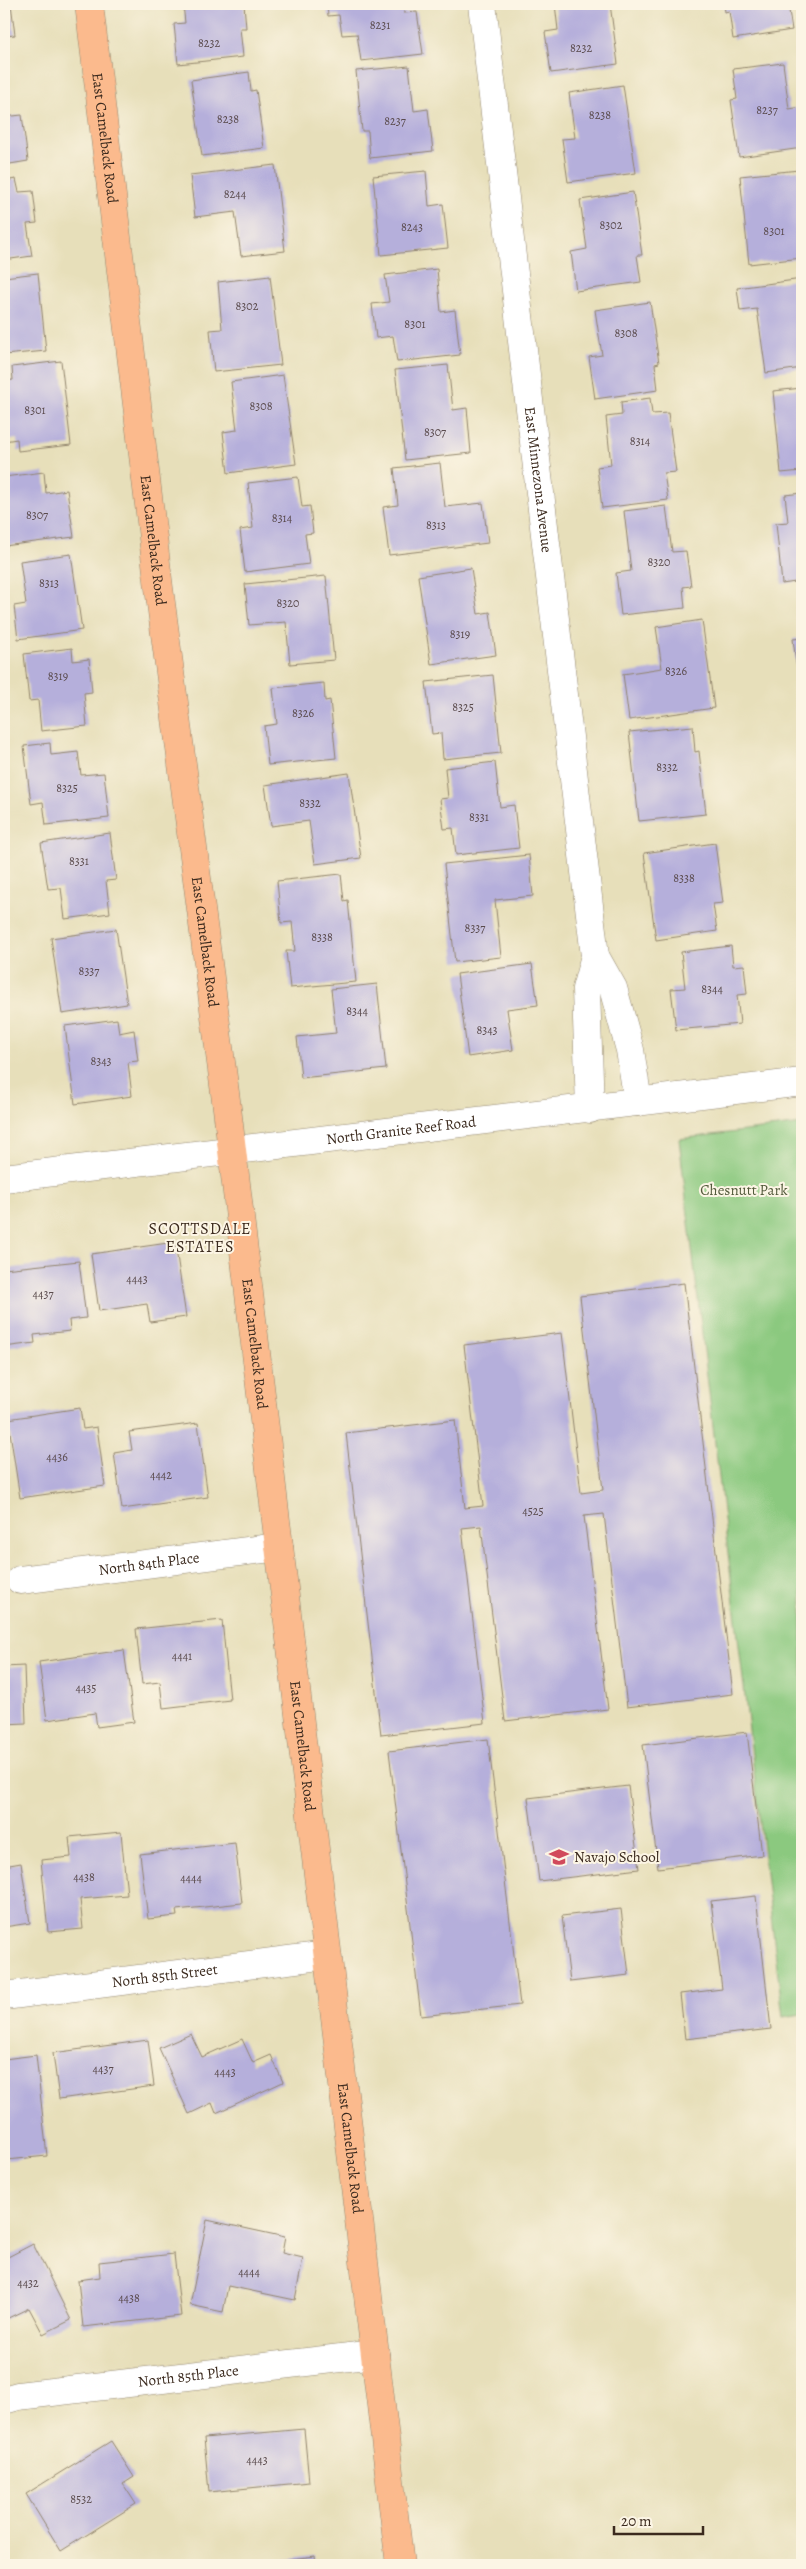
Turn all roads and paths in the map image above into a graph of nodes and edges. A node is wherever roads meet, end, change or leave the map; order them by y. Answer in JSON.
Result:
{"nodes":[{"id":1,"x":89,"y":4,"type":"edge"},
{"id":2,"x":482,"y":4,"type":"edge"},
{"id":3,"x":595,"y":956,"type":"junction"},
{"id":4,"x":801,"y":1084,"type":"edge"},
{"id":5,"x":638,"y":1102,"type":"junction"},
{"id":6,"x":590,"y":1109,"type":"junction"},
{"id":7,"x":232,"y":1152,"type":"junction"},
{"id":8,"x":4,"y":1178,"type":"edge"},
{"id":9,"x":279,"y":1547,"type":"junction"},
{"id":10,"x":20,"y":1580,"type":"dead end"},
{"id":11,"x":327,"y":1955,"type":"junction"},
{"id":12,"x":4,"y":1996,"type":"edge"},
{"id":13,"x":375,"y":2354,"type":"junction"},
{"id":14,"x":4,"y":2400,"type":"edge"},
{"id":15,"x":400,"y":2565,"type":"edge"}],
"edges":[{"from":1,"to":7,"type":"main road","name":"East Camelback Road"},
{"from":2,"to":3,"type":"street","name":"East Minnezona Avenue"},
{"from":3,"to":5,"type":"street","name":"East Minnezona Avenue"},
{"from":3,"to":6,"type":"street","name":"East Minnezona Avenue"},
{"from":4,"to":5,"type":"street","name":"North Granite Reef Road"},
{"from":5,"to":6,"type":"street","name":"North Granite Reef Road"},
{"from":6,"to":7,"type":"street","name":"North Granite Reef Road"},
{"from":7,"to":8,"type":"street","name":"North Granite Reef Road"},
{"from":7,"to":9,"type":"main road","name":"East Camelback Road"},
{"from":9,"to":10,"type":"street","name":"North 84th Place"},
{"from":9,"to":11,"type":"main road","name":"East Camelback Road"},
{"from":11,"to":12,"type":"street","name":"North 85th Street"},
{"from":11,"to":13,"type":"main road","name":"East Camelback Road"},
{"from":13,"to":14,"type":"street","name":"North 85th Place"},
{"from":13,"to":15,"type":"main road","name":"East Camelback Road"}]}
